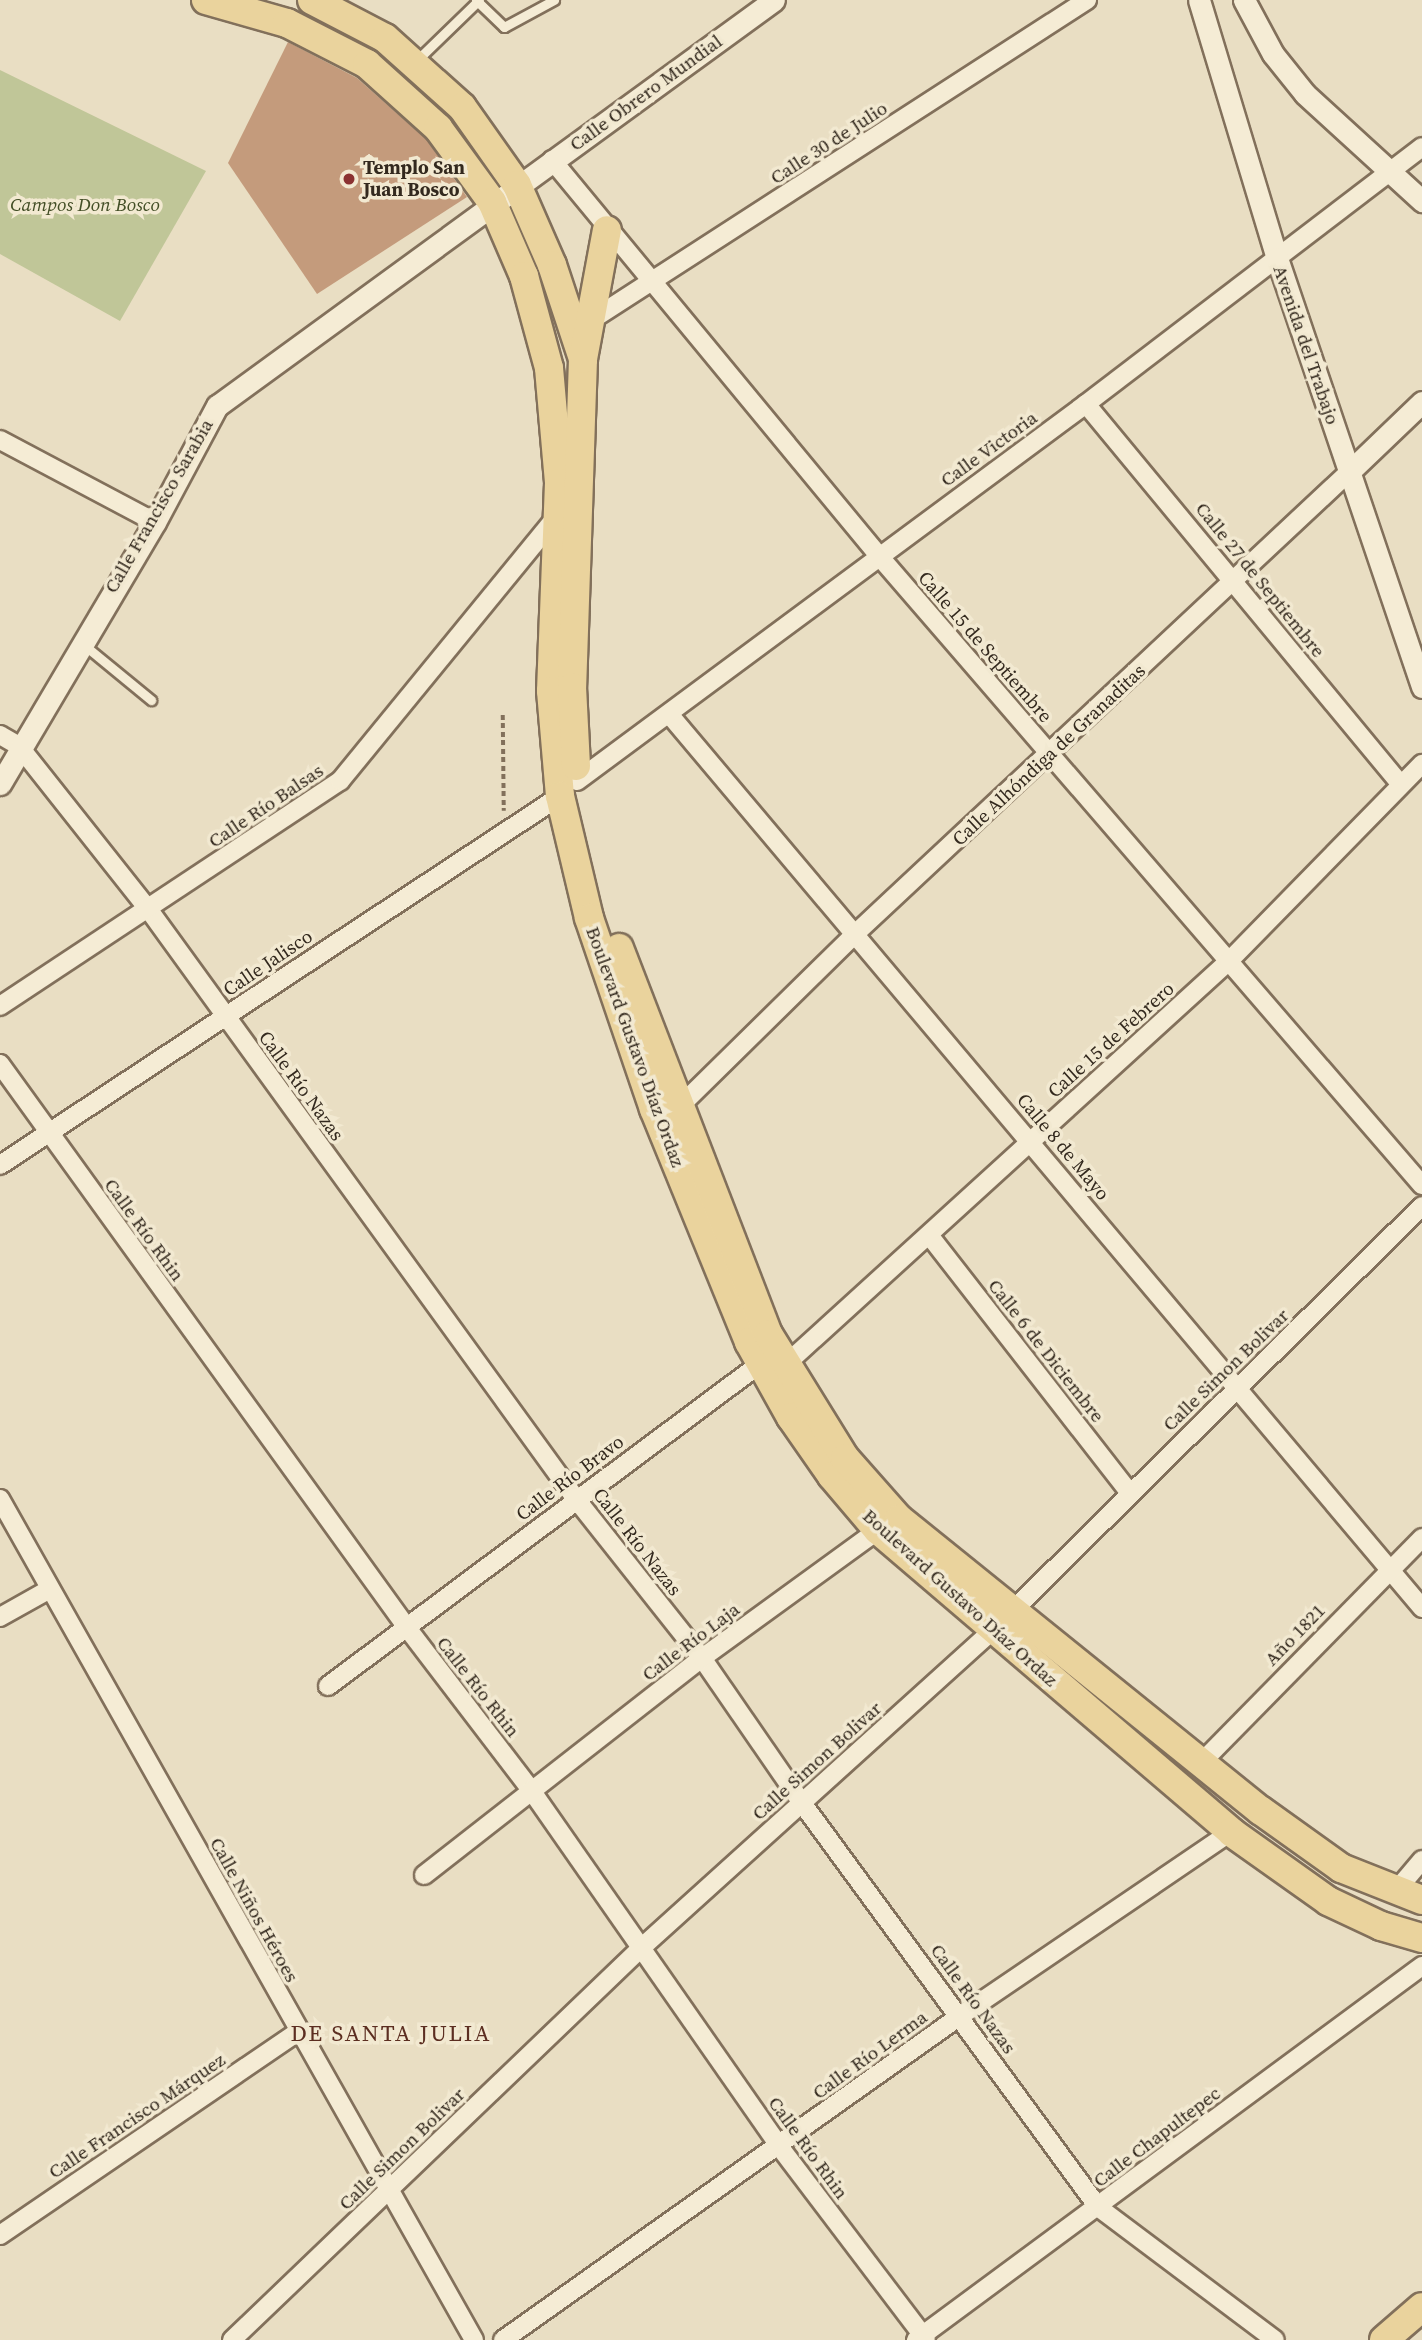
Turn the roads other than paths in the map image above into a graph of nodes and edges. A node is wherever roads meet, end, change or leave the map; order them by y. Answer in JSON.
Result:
{"nodes":[{"id":1,"x":206,"y":0,"type":"edge"},
{"id":2,"x":312,"y":0,"type":"edge"},
{"id":3,"x":554,"y":0,"type":"edge"},
{"id":4,"x":774,"y":0,"type":"edge"},
{"id":5,"x":1087,"y":0,"type":"edge"},
{"id":6,"x":1199,"y":0,"type":"edge"},
{"id":7,"x":1244,"y":0,"type":"edge"},
{"id":8,"x":477,"y":1,"type":"edge"},
{"id":9,"x":414,"y":64,"type":"junction"},
{"id":10,"x":1422,"y":146,"type":"edge"},
{"id":11,"x":552,"y":160,"type":"junction"},
{"id":12,"x":1390,"y":172,"type":"junction"},
{"id":13,"x":517,"y":185,"type":"junction"},
{"id":14,"x":1422,"y":201,"type":"edge"},
{"id":15,"x":492,"y":202,"type":"junction"},
{"id":16,"x":607,"y":230,"type":"junction"},
{"id":17,"x":1276,"y":258,"type":"junction"},
{"id":18,"x":650,"y":285,"type":"junction"},
{"id":19,"x":593,"y":319,"type":"junction"},
{"id":20,"x":583,"y":359,"type":"junction"},
{"id":21,"x":1422,"y":402,"type":"edge"},
{"id":22,"x":1086,"y":404,"type":"junction"},
{"id":23,"x":0,"y":440,"type":"edge"},
{"id":24,"x":1349,"y":472,"type":"junction"},
{"id":25,"x":555,"y":518,"type":"junction"},
{"id":26,"x":155,"y":522,"type":"junction"},
{"id":27,"x":880,"y":556,"type":"junction"},
{"id":28,"x":1235,"y":581,"type":"junction"},
{"id":29,"x":80,"y":642,"type":"junction"},
{"id":30,"x":1418,"y":658,"type":"edge"},
{"id":31,"x":1422,"y":687,"type":"edge"},
{"id":32,"x":151,"y":700,"type":"dead end"},
{"id":33,"x":669,"y":715,"type":"junction"},
{"id":34,"x":0,"y":735,"type":"edge"},
{"id":35,"x":19,"y":746,"type":"junction"},
{"id":36,"x":1050,"y":755,"type":"junction"},
{"id":37,"x":1422,"y":764,"type":"edge"},
{"id":38,"x":0,"y":783,"type":"edge"},
{"id":39,"x":1400,"y":784,"type":"junction"},
{"id":40,"x":568,"y":789,"type":"junction"},
{"id":41,"x":149,"y":910,"type":"junction"},
{"id":42,"x":855,"y":934,"type":"junction"},
{"id":43,"x":1229,"y":961,"type":"junction"},
{"id":44,"x":0,"y":1006,"type":"edge"},
{"id":45,"x":225,"y":1017,"type":"junction"},
{"id":46,"x":0,"y":1064,"type":"edge"},
{"id":47,"x":678,"y":1108,"type":"junction"},
{"id":48,"x":48,"y":1133,"type":"junction"},
{"id":49,"x":1032,"y":1141,"type":"junction"},
{"id":50,"x":0,"y":1165,"type":"edge"},
{"id":51,"x":1422,"y":1185,"type":"edge"},
{"id":52,"x":1422,"y":1206,"type":"edge"},
{"id":53,"x":929,"y":1236,"type":"junction"},
{"id":54,"x":773,"y":1364,"type":"junction"},
{"id":55,"x":1238,"y":1388,"type":"junction"},
{"id":56,"x":1130,"y":1493,"type":"junction"},
{"id":57,"x":0,"y":1499,"type":"edge"},
{"id":58,"x":576,"y":1499,"type":"junction"},
{"id":59,"x":878,"y":1531,"type":"junction"},
{"id":60,"x":1422,"y":1538,"type":"edge"},
{"id":61,"x":1389,"y":1569,"type":"junction"},
{"id":62,"x":50,"y":1589,"type":"junction"},
{"id":63,"x":1422,"y":1608,"type":"edge"},
{"id":64,"x":0,"y":1617,"type":"edge"},
{"id":65,"x":1002,"y":1620,"type":"junction"},
{"id":66,"x":408,"y":1629,"type":"junction"},
{"id":67,"x":702,"y":1658,"type":"junction"},
{"id":68,"x":328,"y":1686,"type":"dead end"},
{"id":69,"x":1199,"y":1764,"type":"junction"},
{"id":70,"x":531,"y":1790,"type":"junction"},
{"id":71,"x":802,"y":1803,"type":"junction"},
{"id":72,"x":1231,"y":1832,"type":"junction"},
{"id":73,"x":1422,"y":1860,"type":"edge"},
{"id":74,"x":424,"y":1875,"type":"dead end"},
{"id":75,"x":1395,"y":1892,"type":"junction"},
{"id":76,"x":1422,"y":1900,"type":"edge"},
{"id":77,"x":1422,"y":1938,"type":"edge"},
{"id":78,"x":640,"y":1949,"type":"junction"},
{"id":79,"x":1422,"y":1966,"type":"edge"},
{"id":80,"x":960,"y":2016,"type":"junction"},
{"id":81,"x":298,"y":2032,"type":"junction"},
{"id":82,"x":779,"y":2146,"type":"junction"},
{"id":83,"x":388,"y":2192,"type":"junction"},
{"id":84,"x":1098,"y":2207,"type":"junction"},
{"id":85,"x":0,"y":2235,"type":"edge"},
{"id":86,"x":1422,"y":2307,"type":"edge"},
{"id":87,"x":921,"y":2339,"type":"edge"},
{"id":88,"x":232,"y":2340,"type":"edge"},
{"id":89,"x":474,"y":2340,"type":"edge"},
{"id":90,"x":503,"y":2340,"type":"edge"},
{"id":91,"x":1275,"y":2340,"type":"edge"},
{"id":92,"x":1384,"y":2340,"type":"edge"}],
"edges":[{"from":1,"to":15,"type":"main road","name":"Boulevard Gustavo Díaz Ordaz"},
{"from":2,"to":9,"type":"main road","name":"Boulevard Gustavo Díaz Ordaz"},
{"from":3,"to":8,"type":"lane"},
{"from":4,"to":11,"type":"street","name":"Calle Obrero Mundial"},
{"from":5,"to":18,"type":"street","name":"Calle 30 de Julio"},
{"from":6,"to":17,"type":"street","name":"Avenida del Trabajo"},
{"from":7,"to":12,"type":"street"},
{"from":8,"to":9,"type":"lane"},
{"from":9,"to":13,"type":"main road","name":"Boulevard Gustavo Díaz Ordaz"},
{"from":10,"to":12,"type":"street","name":"Calle Victoria"},
{"from":11,"to":13,"type":"street","name":"Calle Obrero Mundial"},
{"from":11,"to":16,"type":"street","name":"Calle 15 de Septiembre"},
{"from":12,"to":14,"type":"street"},
{"from":12,"to":17,"type":"street","name":"Calle Victoria"},
{"from":13,"to":15,"type":"street","name":"Calle Francisco Sarabia"},
{"from":13,"to":20,"type":"main road","name":"Boulevard Gustavo Díaz Ordaz"},
{"from":15,"to":25,"type":"main road","name":"Boulevard Gustavo Díaz Ordaz"},
{"from":15,"to":26,"type":"street","name":"Calle Francisco Sarabia"},
{"from":16,"to":18,"type":"street","name":"Calle 15 de Septiembre"},
{"from":16,"to":19,"type":"main road"},
{"from":17,"to":22,"type":"street","name":"Calle Victoria"},
{"from":17,"to":24,"type":"street","name":"Avenida del Trabajo"},
{"from":18,"to":19,"type":"street","name":"Calle 30 de Julio"},
{"from":18,"to":27,"type":"street","name":"Calle 15 de Septiembre"},
{"from":19,"to":20,"type":"main road"},
{"from":20,"to":40,"type":"main road","name":"Boulevard Gustavo Díaz Ordaz"},
{"from":21,"to":24,"type":"street","name":"Calle Alhóndiga de Granaditas"},
{"from":22,"to":27,"type":"street","name":"Calle Victoria"},
{"from":22,"to":28,"type":"street","name":"Calle 27 de Septiembre"},
{"from":23,"to":26,"type":"street"},
{"from":24,"to":28,"type":"street","name":"Calle Alhóndiga de Granaditas"},
{"from":24,"to":30,"type":"street","name":"Avenida del Trabajo"},
{"from":25,"to":40,"type":"main road","name":"Boulevard Gustavo Díaz Ordaz"},
{"from":25,"to":41,"type":"street","name":"Calle Río Balsas"},
{"from":26,"to":29,"type":"street","name":"Calle Francisco Sarabia"},
{"from":27,"to":33,"type":"street","name":"Calle Victoria"},
{"from":27,"to":36,"type":"street","name":"Calle 15 de Septiembre"},
{"from":28,"to":36,"type":"street","name":"Calle Alhóndiga de Granaditas"},
{"from":28,"to":39,"type":"street","name":"Calle 27 de Septiembre"},
{"from":29,"to":32,"type":"lane"},
{"from":29,"to":35,"type":"street","name":"Calle Francisco Sarabia"},
{"from":30,"to":31,"type":"street","name":"Avenida del Trabajo"},
{"from":33,"to":40,"type":"street","name":"Calle Victoria"},
{"from":33,"to":42,"type":"street","name":"Calle 8 de Mayo"},
{"from":34,"to":35,"type":"street","name":"Calle Río Nazas"},
{"from":35,"to":38,"type":"street","name":"Calle Francisco Sarabia"},
{"from":35,"to":41,"type":"street","name":"Calle Río Nazas"},
{"from":36,"to":42,"type":"street","name":"Calle Alhóndiga de Granaditas"},
{"from":36,"to":43,"type":"street","name":"Calle 15 de Septiembre"},
{"from":37,"to":39,"type":"street","name":"Calle 15 de Febrero"},
{"from":39,"to":43,"type":"street","name":"Calle 15 de Febrero"},
{"from":40,"to":45,"type":"street","name":"Calle Jalisco"},
{"from":40,"to":47,"type":"main road","name":"Boulevard Gustavo Díaz Ordaz"},
{"from":40,"to":54,"type":"main road","name":"Boulevard Gustavo Díaz Ordaz"},
{"from":41,"to":44,"type":"street","name":"Calle Río Balsas"},
{"from":41,"to":45,"type":"street","name":"Calle Río Nazas"},
{"from":42,"to":47,"type":"street","name":"Calle Alhóndiga de Granaditas"},
{"from":42,"to":49,"type":"street","name":"Calle 8 de Mayo"},
{"from":43,"to":49,"type":"street","name":"Calle 15 de Febrero"},
{"from":43,"to":51,"type":"street","name":"Calle 15 de Septiembre"},
{"from":45,"to":48,"type":"street","name":"Calle Jalisco"},
{"from":45,"to":58,"type":"street","name":"Calle Río Nazas"},
{"from":46,"to":48,"type":"street","name":"Calle Río Rhin"},
{"from":47,"to":54,"type":"main road","name":"Boulevard Gustavo Díaz Ordaz"},
{"from":48,"to":50,"type":"street","name":"Calle Jalisco"},
{"from":48,"to":66,"type":"street","name":"Calle Río Rhin"},
{"from":49,"to":53,"type":"street","name":"Calle 15 de Febrero"},
{"from":49,"to":55,"type":"street","name":"Calle 8 de Mayo"},
{"from":52,"to":55,"type":"street","name":"Calle Simon Bolivar"},
{"from":53,"to":54,"type":"street","name":"Calle 15 de Febrero"},
{"from":53,"to":56,"type":"street","name":"Calle 6 de Diciembre"},
{"from":54,"to":58,"type":"street","name":"Calle Río Bravo"},
{"from":54,"to":59,"type":"main road","name":"Boulevard Gustavo Díaz Ordaz"},
{"from":54,"to":65,"type":"main road","name":"Boulevard Gustavo Díaz Ordaz"},
{"from":55,"to":56,"type":"street","name":"Calle Simon Bolivar"},
{"from":55,"to":61,"type":"street","name":"Calle 8 de Mayo"},
{"from":56,"to":65,"type":"street","name":"Calle Simon Bolivar"},
{"from":57,"to":62,"type":"street","name":"Calle Niños Héroes"},
{"from":58,"to":66,"type":"street","name":"Calle Río Bravo"},
{"from":58,"to":67,"type":"street","name":"Calle Río Nazas"},
{"from":59,"to":65,"type":"main road","name":"Boulevard Gustavo Díaz Ordaz"},
{"from":59,"to":67,"type":"street","name":"Calle Río Laja"},
{"from":60,"to":61,"type":"street","name":"Año 1821"},
{"from":61,"to":63,"type":"street","name":"Calle 8 de Mayo"},
{"from":61,"to":69,"type":"street","name":"Año 1821"},
{"from":62,"to":64,"type":"street"},
{"from":62,"to":81,"type":"street","name":"Calle Niños Héroes"},
{"from":65,"to":69,"type":"main road","name":"Boulevard Gustavo Díaz Ordaz"},
{"from":65,"to":71,"type":"street","name":"Calle Simon Bolivar"},
{"from":65,"to":72,"type":"main road","name":"Boulevard Gustavo Díaz Ordaz"},
{"from":66,"to":68,"type":"street","name":"Calle Río Bravo"},
{"from":66,"to":70,"type":"street","name":"Calle Río Rhin"},
{"from":67,"to":70,"type":"street","name":"Calle Río Laja"},
{"from":67,"to":71,"type":"street","name":"Calle Río Nazas"},
{"from":69,"to":75,"type":"main road","name":"Boulevard Gustavo Díaz Ordaz"},
{"from":70,"to":74,"type":"street","name":"Calle Río Laja"},
{"from":70,"to":78,"type":"street","name":"Calle Río Rhin"},
{"from":71,"to":78,"type":"street","name":"Calle Simon Bolivar"},
{"from":71,"to":80,"type":"street","name":"Calle Río Nazas"},
{"from":72,"to":77,"type":"main road","name":"Boulevard Gustavo Díaz Ordaz"},
{"from":72,"to":80,"type":"street","name":"Calle Río Lerma"},
{"from":73,"to":75,"type":"street"},
{"from":75,"to":76,"type":"main road","name":"Boulevard Gustavo Díaz Ordaz"},
{"from":78,"to":82,"type":"street","name":"Calle Río Rhin"},
{"from":78,"to":83,"type":"street","name":"Calle Simon Bolivar"},
{"from":79,"to":84,"type":"street","name":"Calle Chapultepec"},
{"from":80,"to":82,"type":"street","name":"Calle Río Lerma"},
{"from":80,"to":84,"type":"street","name":"Calle Río Nazas"},
{"from":81,"to":83,"type":"street","name":"Calle Niños Héroes"},
{"from":81,"to":85,"type":"street","name":"Calle Francisco Márquez"},
{"from":82,"to":87,"type":"street","name":"Calle Río Rhin"},
{"from":82,"to":90,"type":"street","name":"Calle Río Lerma"},
{"from":83,"to":88,"type":"street","name":"Calle Simon Bolivar"},
{"from":83,"to":89,"type":"street","name":"Calle Niños Héroes"},
{"from":84,"to":87,"type":"street","name":"Calle Chapultepec"},
{"from":84,"to":91,"type":"street","name":"Calle Río Nazas"},
{"from":86,"to":92,"type":"main road"}]}
